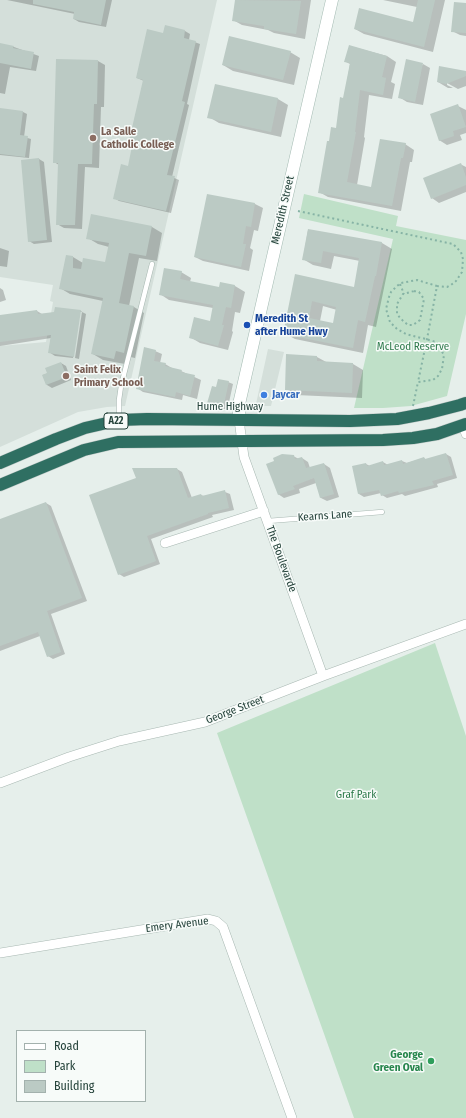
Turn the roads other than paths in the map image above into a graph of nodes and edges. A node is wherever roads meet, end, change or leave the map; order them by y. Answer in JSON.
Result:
{"nodes":[{"id":1,"x":332,"y":0,"type":"edge"},
{"id":2,"x":152,"y":264,"type":"dead end"},
{"id":3,"x":466,"y":402,"type":"edge"},
{"id":4,"x":120,"y":420,"type":"junction"},
{"id":5,"x":239,"y":420,"type":"junction"},
{"id":6,"x":465,"y":428,"type":"edge"},
{"id":7,"x":241,"y":441,"type":"junction"},
{"id":8,"x":121,"y":442,"type":"junction"},
{"id":9,"x":0,"y":463,"type":"edge"},
{"id":10,"x":0,"y":485,"type":"edge"},
{"id":11,"x":264,"y":511,"type":"junction"},
{"id":12,"x":382,"y":512,"type":"dead end"},
{"id":13,"x":268,"y":521,"type":"junction"},
{"id":14,"x":165,"y":543,"type":"dead end"},
{"id":15,"x":466,"y":624,"type":"edge"},
{"id":16,"x":323,"y":676,"type":"junction"},
{"id":17,"x":0,"y":783,"type":"edge"},
{"id":18,"x":0,"y":953,"type":"edge"},
{"id":19,"x":292,"y":1118,"type":"edge"}],
"edges":[{"from":1,"to":5,"type":"street","name":"Meredith Street"},
{"from":2,"to":4,"type":"lane"},
{"from":3,"to":5,"type":"highway","name":"Hume Highway","number":"A22"},
{"from":4,"to":5,"type":"highway","name":"Hume Highway","number":"A22"},
{"from":4,"to":8,"type":"highway"},
{"from":4,"to":9,"type":"highway","name":"Hume Highway","number":"A22"},
{"from":5,"to":7,"type":"street","name":"The Boulevarde"},
{"from":6,"to":7,"type":"highway","number":"A22"},
{"from":7,"to":8,"type":"highway","number":"A22"},
{"from":7,"to":11,"type":"street","name":"The Boulevarde"},
{"from":8,"to":10,"type":"highway","number":"A22"},
{"from":11,"to":13,"type":"street","name":"The Boulevarde"},
{"from":11,"to":14,"type":"street"},
{"from":12,"to":13,"type":"lane","name":"Kearns Lane"},
{"from":13,"to":16,"type":"street","name":"The Boulevarde"},
{"from":15,"to":16,"type":"street","name":"George Street"},
{"from":16,"to":17,"type":"street","name":"George Street"},
{"from":18,"to":19,"type":"street","name":"Emery Avenue"}]}
